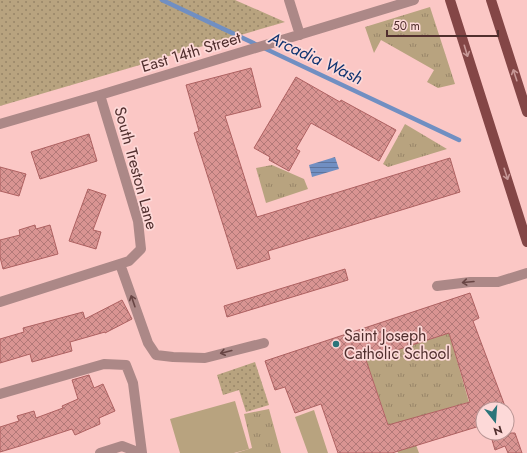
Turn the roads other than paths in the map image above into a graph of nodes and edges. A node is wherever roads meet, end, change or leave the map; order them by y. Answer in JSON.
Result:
{"nodes":[{"id":1,"x":289,"y":0,"type":"edge"},
{"id":2,"x":414,"y":0,"type":"edge"},
{"id":3,"x":450,"y":0,"type":"edge"},
{"id":4,"x":491,"y":0,"type":"edge"},
{"id":5,"x":300,"y":35,"type":"junction"},
{"id":6,"x":100,"y":95,"type":"junction"},
{"id":7,"x":527,"y":112,"type":"edge"},
{"id":8,"x":0,"y":124,"type":"edge"},
{"id":9,"x":527,"y":242,"type":"edge"},
{"id":10,"x":120,"y":264,"type":"junction"},
{"id":11,"x":527,"y":273,"type":"edge"},
{"id":12,"x":438,"y":286,"type":"dead end"},
{"id":13,"x":0,"y":302,"type":"edge"},
{"id":14,"x":264,"y":343,"type":"dead end"},
{"id":15,"x":0,"y":394,"type":"edge"},
{"id":16,"x":100,"y":453,"type":"edge"},
{"id":17,"x":141,"y":453,"type":"edge"}],
"edges":[{"from":1,"to":5,"type":"street"},
{"from":2,"to":5,"type":"street","name":"East 14th Street"},
{"from":3,"to":9,"type":"main road","one_way":true},
{"from":7,"to":4,"type":"main road","one_way":true},
{"from":5,"to":6,"type":"street","name":"East 14th Street"},
{"from":6,"to":8,"type":"street","name":"East 14th Street"},
{"from":6,"to":10,"type":"street","name":"South Treston Lane"},
{"from":10,"to":13,"type":"street"},
{"from":14,"to":10,"type":"street","one_way":true},
{"from":11,"to":12,"type":"street","one_way":true},
{"from":15,"to":17,"type":"street"},
{"from":16,"to":17,"type":"street"}]}
